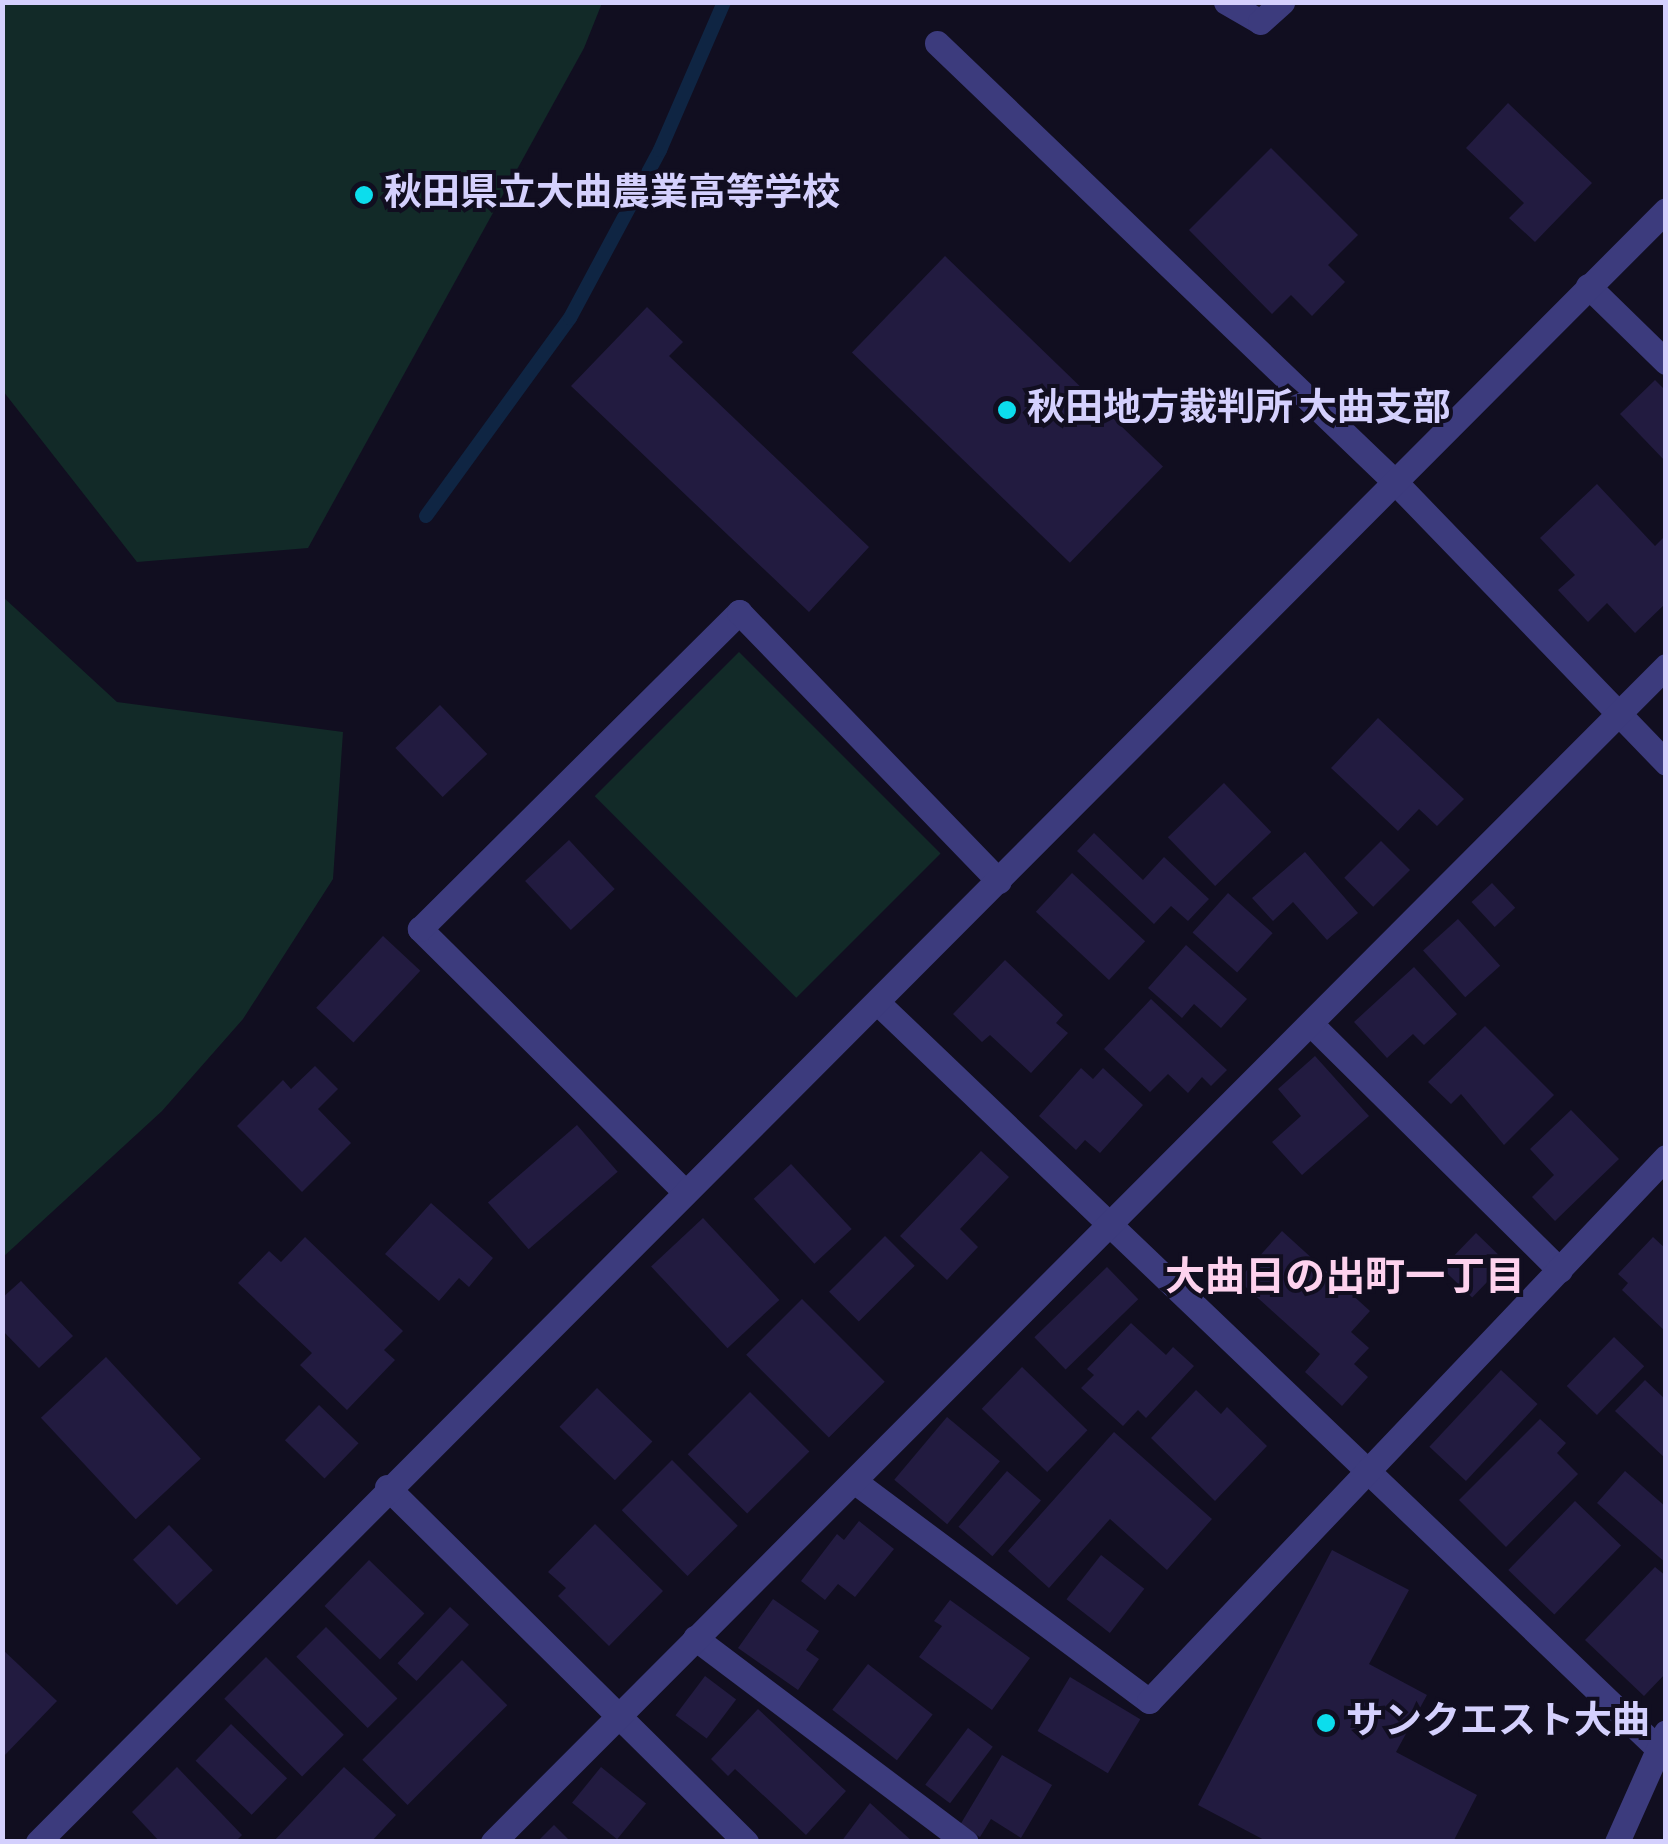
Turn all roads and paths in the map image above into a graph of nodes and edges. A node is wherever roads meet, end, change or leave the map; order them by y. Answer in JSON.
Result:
{"nodes":[{"id":1,"x":1226,"y":2,"type":"edge"},
{"id":2,"x":1282,"y":2,"type":"edge"},
{"id":3,"x":937,"y":43,"type":"dead end"},
{"id":4,"x":1666,"y":210,"type":"edge"},
{"id":5,"x":1588,"y":286,"type":"junction"},
{"id":6,"x":1666,"y":362,"type":"edge"},
{"id":7,"x":1396,"y":484,"type":"junction"},
{"id":8,"x":1666,"y":666,"type":"edge"},
{"id":9,"x":1618,"y":714,"type":"junction"},
{"id":10,"x":1666,"y":763,"type":"edge"},
{"id":11,"x":999,"y":881,"type":"junction"},
{"id":12,"x":879,"y":1004,"type":"junction"},
{"id":13,"x":1312,"y":1024,"type":"junction"},
{"id":14,"x":1666,"y":1157,"type":"edge"},
{"id":15,"x":683,"y":1190,"type":"junction"},
{"id":16,"x":1112,"y":1224,"type":"junction"},
{"id":17,"x":1560,"y":1270,"type":"junction"},
{"id":18,"x":1373,"y":1470,"type":"junction"},
{"id":19,"x":854,"y":1481,"type":"junction"},
{"id":20,"x":387,"y":1487,"type":"junction"},
{"id":21,"x":695,"y":1638,"type":"junction"},
{"id":22,"x":615,"y":1717,"type":"junction"},
{"id":23,"x":1662,"y":1745,"type":"edge"},
{"id":24,"x":38,"y":1842,"type":"edge"},
{"id":25,"x":493,"y":1842,"type":"edge"},
{"id":26,"x":746,"y":1842,"type":"edge"},
{"id":27,"x":966,"y":1842,"type":"edge"},
{"id":28,"x":1616,"y":1842,"type":"edge"}],
"edges":[{"from":1,"to":2,"type":"street"},
{"from":3,"to":7,"type":"street"},
{"from":4,"to":5,"type":"street"},
{"from":5,"to":6,"type":"street"},
{"from":5,"to":7,"type":"street"},
{"from":7,"to":9,"type":"street"},
{"from":7,"to":11,"type":"street"},
{"from":8,"to":9,"type":"street"},
{"from":9,"to":10,"type":"street"},
{"from":9,"to":13,"type":"street"},
{"from":11,"to":12,"type":"street"},
{"from":11,"to":15,"type":"street"},
{"from":12,"to":15,"type":"street"},
{"from":12,"to":16,"type":"street"},
{"from":13,"to":16,"type":"street"},
{"from":13,"to":17,"type":"street"},
{"from":14,"to":17,"type":"street"},
{"from":15,"to":20,"type":"street"},
{"from":16,"to":18,"type":"street"},
{"from":16,"to":19,"type":"street"},
{"from":17,"to":18,"type":"street"},
{"from":18,"to":19,"type":"street"},
{"from":18,"to":23,"type":"street"},
{"from":19,"to":21,"type":"street"},
{"from":20,"to":22,"type":"street"},
{"from":20,"to":24,"type":"street"},
{"from":21,"to":22,"type":"street"},
{"from":21,"to":27,"type":"street"},
{"from":22,"to":25,"type":"street"},
{"from":22,"to":26,"type":"street"},
{"from":23,"to":28,"type":"street"}]}
